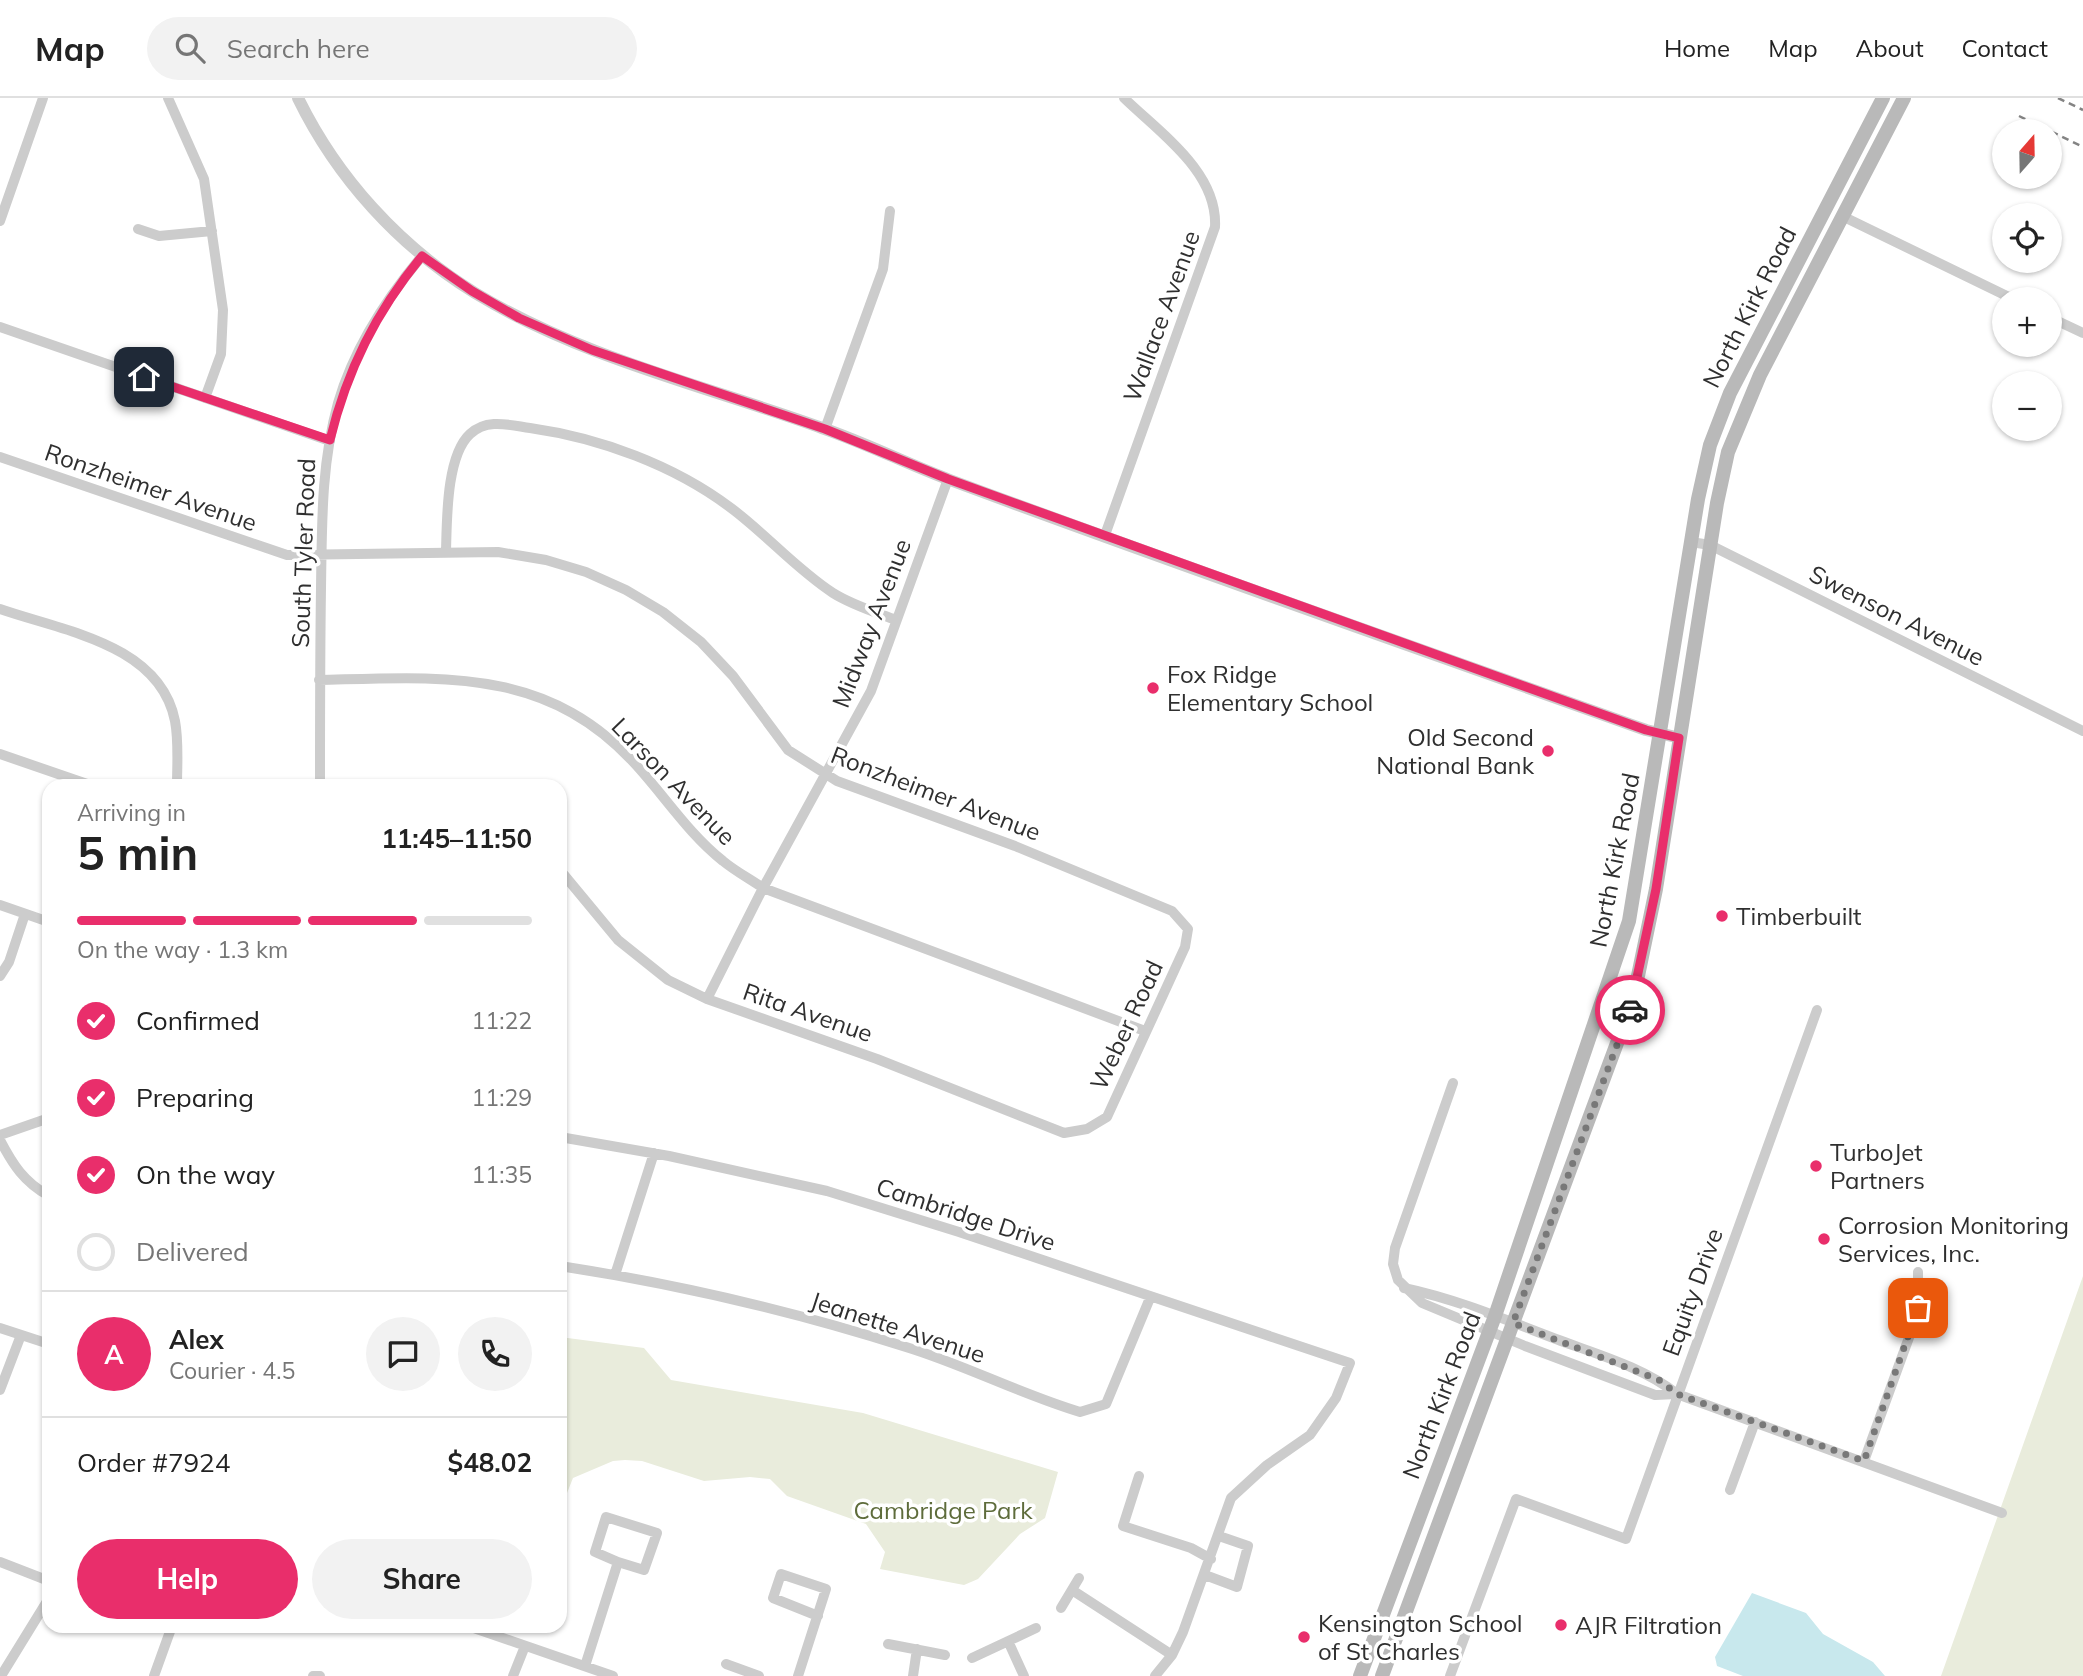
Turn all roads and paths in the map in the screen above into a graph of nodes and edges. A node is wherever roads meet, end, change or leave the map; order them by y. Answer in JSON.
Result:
{"nodes":[{"id":1,"x":43,"y":98,"type":"edge"},
{"id":2,"x":168,"y":98,"type":"edge"},
{"id":3,"x":298,"y":98,"type":"edge"},
{"id":4,"x":1124,"y":98,"type":"edge"},
{"id":5,"x":1883,"y":98,"type":"edge"},
{"id":6,"x":1904,"y":98,"type":"edge"},
{"id":7,"x":890,"y":211,"type":"dead end"},
{"id":8,"x":1842,"y":216,"type":"junction"},
{"id":9,"x":0,"y":221,"type":"edge"},
{"id":10,"x":138,"y":229,"type":"dead end"},
{"id":11,"x":212,"y":230,"type":"junction"},
{"id":12,"x":422,"y":256,"type":"junction"},
{"id":13,"x":1992,"y":289,"type":"edge"},
{"id":14,"x":2062,"y":324,"type":"edge"},
{"id":15,"x":0,"y":327,"type":"edge"},
{"id":16,"x":2083,"y":334,"type":"edge"},
{"id":17,"x":205,"y":398,"type":"junction"},
{"id":18,"x":825,"y":429,"type":"junction"},
{"id":19,"x":330,"y":440,"type":"junction"},
{"id":20,"x":0,"y":457,"type":"edge"},
{"id":21,"x":948,"y":479,"type":"junction"},
{"id":22,"x":1105,"y":535,"type":"junction"},
{"id":23,"x":1691,"y":542,"type":"junction"},
{"id":24,"x":1710,"y":545,"type":"junction"},
{"id":25,"x":446,"y":551,"type":"junction"},
{"id":26,"x":321,"y":556,"type":"junction"},
{"id":27,"x":0,"y":609,"type":"edge"},
{"id":28,"x":896,"y":620,"type":"junction"},
{"id":29,"x":320,"y":680,"type":"junction"},
{"id":30,"x":2083,"y":731,"type":"edge"},
{"id":31,"x":1661,"y":735,"type":"junction"},
{"id":32,"x":1679,"y":738,"type":"junction"},
{"id":33,"x":0,"y":754,"type":"edge"},
{"id":34,"x":825,"y":774,"type":"junction"},
{"id":35,"x":73,"y":779,"type":"edge"},
{"id":36,"x":177,"y":779,"type":"edge"},
{"id":37,"x":320,"y":779,"type":"edge"},
{"id":38,"x":567,"y":879,"type":"edge"},
{"id":39,"x":763,"y":888,"type":"junction"},
{"id":40,"x":0,"y":905,"type":"edge"},
{"id":41,"x":26,"y":914,"type":"junction"},
{"id":42,"x":42,"y":920,"type":"edge"},
{"id":43,"x":1182,"y":923,"type":"joint"},
{"id":44,"x":0,"y":976,"type":"edge"},
{"id":45,"x":707,"y":999,"type":"junction"},
{"id":46,"x":1817,"y":1010,"type":"dead end"},
{"id":47,"x":1144,"y":1031,"type":"junction"},
{"id":48,"x":1453,"y":1083,"type":"dead end"},
{"id":49,"x":42,"y":1121,"type":"edge"},
{"id":50,"x":1081,"y":1130,"type":"joint"},
{"id":51,"x":0,"y":1138,"type":"edge"},
{"id":52,"x":567,"y":1139,"type":"edge"},
{"id":53,"x":654,"y":1153,"type":"junction"},
{"id":54,"x":42,"y":1192,"type":"edge"},
{"id":55,"x":567,"y":1267,"type":"edge"},
{"id":56,"x":1918,"y":1272,"type":"dead end"},
{"id":57,"x":615,"y":1275,"type":"junction"},
{"id":58,"x":1404,"y":1288,"type":"junction"},
{"id":59,"x":1150,"y":1298,"type":"junction"},
{"id":60,"x":1495,"y":1316,"type":"junction"},
{"id":61,"x":1513,"y":1323,"type":"junction"},
{"id":62,"x":0,"y":1328,"type":"edge"},
{"id":63,"x":1490,"y":1331,"type":"junction"},
{"id":64,"x":21,"y":1335,"type":"junction"},
{"id":65,"x":1507,"y":1338,"type":"junction"},
{"id":66,"x":42,"y":1342,"type":"edge"},
{"id":67,"x":0,"y":1390,"type":"edge"},
{"id":68,"x":1677,"y":1394,"type":"junction"},
{"id":69,"x":1755,"y":1422,"type":"junction"},
{"id":70,"x":1864,"y":1461,"type":"junction"},
{"id":71,"x":1139,"y":1476,"type":"dead end"},
{"id":72,"x":1730,"y":1490,"type":"dead end"},
{"id":73,"x":2002,"y":1513,"type":"dead end"},
{"id":74,"x":1219,"y":1536,"type":"junction"},
{"id":75,"x":1211,"y":1559,"type":"junction"},
{"id":76,"x":618,"y":1562,"type":"junction"},
{"id":77,"x":0,"y":1563,"type":"edge"},
{"id":78,"x":1205,"y":1575,"type":"junction"},
{"id":79,"x":42,"y":1578,"type":"edge"},
{"id":80,"x":1079,"y":1578,"type":"dead end"},
{"id":81,"x":1072,"y":1590,"type":"junction"},
{"id":82,"x":1061,"y":1608,"type":"dead end"},
{"id":83,"x":42,"y":1609,"type":"edge"},
{"id":84,"x":818,"y":1615,"type":"junction"},
{"id":85,"x":1036,"y":1628,"type":"dead end"},
{"id":86,"x":169,"y":1633,"type":"edge"},
{"id":87,"x":488,"y":1633,"type":"edge"},
{"id":88,"x":1008,"y":1641,"type":"junction"},
{"id":89,"x":888,"y":1644,"type":"dead end"},
{"id":90,"x":525,"y":1646,"type":"junction"},
{"id":91,"x":918,"y":1649,"type":"junction"},
{"id":92,"x":945,"y":1655,"type":"dead end"},
{"id":93,"x":1172,"y":1655,"type":"junction"},
{"id":94,"x":972,"y":1658,"type":"dead end"},
{"id":95,"x":726,"y":1664,"type":"dead end"},
{"id":96,"x":585,"y":1666,"type":"junction"},
{"id":97,"x":1,"y":1676,"type":"edge"},
{"id":98,"x":154,"y":1676,"type":"edge"},
{"id":99,"x":313,"y":1676,"type":"edge"},
{"id":100,"x":320,"y":1676,"type":"edge"},
{"id":101,"x":513,"y":1676,"type":"edge"},
{"id":102,"x":613,"y":1676,"type":"edge"},
{"id":103,"x":760,"y":1676,"type":"edge"},
{"id":104,"x":798,"y":1676,"type":"edge"},
{"id":105,"x":913,"y":1676,"type":"edge"},
{"id":106,"x":1024,"y":1676,"type":"edge"},
{"id":107,"x":1156,"y":1676,"type":"edge"},
{"id":108,"x":1360,"y":1676,"type":"edge"},
{"id":109,"x":1382,"y":1676,"type":"edge"},
{"id":110,"x":1450,"y":1676,"type":"edge"}],
"edges":[{"from":1,"to":9,"type":"street"},
{"from":2,"to":11,"type":"street"},
{"from":3,"to":12,"type":"street"},
{"from":4,"to":22,"type":"street","name":"Wallace Avenue"},
{"from":5,"to":23,"type":"main road","name":"North Kirk Road"},
{"from":6,"to":8,"type":"main road","name":"North Kirk Road"},
{"from":7,"to":18,"type":"street"},
{"from":8,"to":13,"type":"street"},
{"from":8,"to":24,"type":"main road","name":"North Kirk Road"},
{"from":10,"to":11,"type":"street"},
{"from":11,"to":17,"type":"street"},
{"from":12,"to":18,"type":"street"},
{"from":12,"to":19,"type":"street","name":"South Tyler Road"},
{"from":14,"to":16,"type":"street"},
{"from":15,"to":17,"type":"street"},
{"from":17,"to":19,"type":"street"},
{"from":18,"to":21,"type":"street"},
{"from":19,"to":26,"type":"street","name":"South Tyler Road"},
{"from":20,"to":26,"type":"street","name":"Ronzheimer Avenue"},
{"from":21,"to":22,"type":"street"},
{"from":21,"to":28,"type":"street","name":"Midway Avenue"},
{"from":22,"to":31,"type":"street"},
{"from":23,"to":24,"type":"street","name":"Swenson Avenue"},
{"from":23,"to":31,"type":"main road","name":"North Kirk Road"},
{"from":24,"to":30,"type":"street","name":"Swenson Avenue"},
{"from":24,"to":32,"type":"main road","name":"North Kirk Road"},
{"from":25,"to":26,"type":"street","name":"Ronzheimer Avenue"},
{"from":25,"to":28,"type":"street"},
{"from":25,"to":34,"type":"street","name":"Ronzheimer Avenue"},
{"from":26,"to":29,"type":"street","name":"South Tyler Road"},
{"from":27,"to":36,"type":"street"},
{"from":28,"to":34,"type":"street","name":"Midway Avenue"},
{"from":29,"to":37,"type":"street","name":"South Tyler Road"},
{"from":29,"to":39,"type":"street","name":"Larson Avenue"},
{"from":31,"to":32,"type":"street"},
{"from":31,"to":60,"type":"main road","name":"North Kirk Road"},
{"from":32,"to":61,"type":"main road","name":"North Kirk Road"},
{"from":33,"to":35,"type":"street"},
{"from":34,"to":39,"type":"street","name":"Midway Avenue"},
{"from":34,"to":43,"type":"street","name":"Ronzheimer Avenue"},
{"from":38,"to":45,"type":"street","name":"Rita Avenue"},
{"from":39,"to":45,"type":"street","name":"Midway Avenue"},
{"from":39,"to":47,"type":"street","name":"Larson Avenue"},
{"from":40,"to":41,"type":"street"},
{"from":41,"to":42,"type":"street"},
{"from":41,"to":44,"type":"street"},
{"from":43,"to":47,"type":"street","name":"Weber Road"},
{"from":45,"to":50,"type":"street","name":"Rita Avenue"},
{"from":46,"to":68,"type":"street","name":"Equity Drive"},
{"from":47,"to":50,"type":"street","name":"Weber Road"},
{"from":48,"to":58,"type":"street"},
{"from":49,"to":51,"type":"street"},
{"from":51,"to":54,"type":"street"},
{"from":52,"to":53,"type":"street","name":"Cambridge Drive"},
{"from":53,"to":57,"type":"street"},
{"from":53,"to":59,"type":"street","name":"Cambridge Drive"},
{"from":55,"to":57,"type":"street","name":"Jeanette Avenue"},
{"from":56,"to":70,"type":"street"},
{"from":57,"to":59,"type":"street","name":"Jeanette Avenue"},
{"from":58,"to":60,"type":"street"},
{"from":58,"to":63,"type":"street"},
{"from":59,"to":74,"type":"street","name":"Cambridge Drive"},
{"from":60,"to":61,"type":"street"},
{"from":60,"to":63,"type":"main road","name":"North Kirk Road"},
{"from":61,"to":65,"type":"main road","name":"North Kirk Road"},
{"from":61,"to":68,"type":"street"},
{"from":62,"to":64,"type":"street"},
{"from":63,"to":65,"type":"street"},
{"from":63,"to":108,"type":"main road","name":"North Kirk Road"},
{"from":64,"to":66,"type":"street"},
{"from":64,"to":67,"type":"street"},
{"from":65,"to":68,"type":"street"},
{"from":65,"to":109,"type":"main road","name":"North Kirk Road"},
{"from":68,"to":69,"type":"street"},
{"from":68,"to":110,"type":"street","name":"Equity Drive"},
{"from":69,"to":70,"type":"street"},
{"from":69,"to":72,"type":"street"},
{"from":70,"to":73,"type":"street"},
{"from":71,"to":75,"type":"street"},
{"from":74,"to":75,"type":"street"},
{"from":74,"to":78,"type":"street"},
{"from":75,"to":78,"type":"street"},
{"from":76,"to":76,"type":"street"},
{"from":76,"to":96,"type":"street"},
{"from":77,"to":79,"type":"street"},
{"from":78,"to":93,"type":"street"},
{"from":80,"to":81,"type":"street"},
{"from":81,"to":82,"type":"street"},
{"from":81,"to":93,"type":"street"},
{"from":83,"to":97,"type":"street"},
{"from":84,"to":84,"type":"street"},
{"from":84,"to":104,"type":"street"},
{"from":85,"to":88,"type":"street"},
{"from":86,"to":98,"type":"street"},
{"from":87,"to":90,"type":"street"},
{"from":88,"to":94,"type":"street"},
{"from":88,"to":106,"type":"street"},
{"from":89,"to":91,"type":"street"},
{"from":90,"to":96,"type":"street"},
{"from":90,"to":101,"type":"street"},
{"from":91,"to":92,"type":"street"},
{"from":91,"to":105,"type":"street"},
{"from":93,"to":107,"type":"street"},
{"from":95,"to":103,"type":"street"},
{"from":96,"to":102,"type":"street"},
{"from":99,"to":100,"type":"street"}]}
